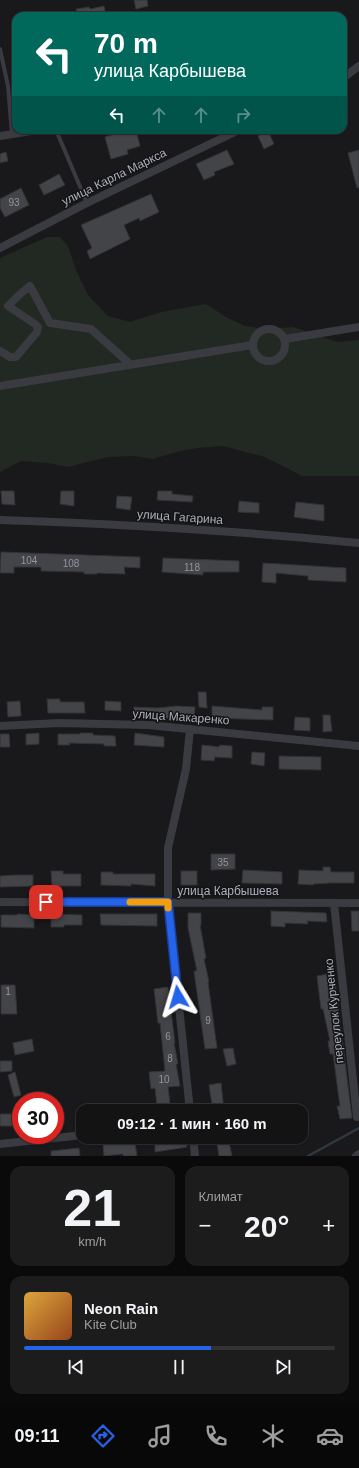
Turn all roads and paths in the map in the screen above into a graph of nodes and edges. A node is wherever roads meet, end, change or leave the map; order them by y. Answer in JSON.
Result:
{"nodes":[{"id":1,"x":0,"y":49,"type":"edge"},
{"id":2,"x":359,"y":66,"type":"edge"},
{"id":3,"x":347,"y":74,"type":"edge"},
{"id":4,"x":12,"y":134,"type":"joint"},
{"id":5,"x":58,"y":134,"type":"edge"},
{"id":6,"x":231,"y":134,"type":"edge"},
{"id":7,"x":0,"y":136,"type":"edge"},
{"id":8,"x":87,"y":203,"type":"junction"},
{"id":9,"x":0,"y":248,"type":"edge"},
{"id":10,"x":359,"y":327,"type":"edge"},
{"id":11,"x":285,"y":339,"type":"junction"},
{"id":12,"x":252,"y":345,"type":"junction"},
{"id":13,"x":0,"y":351,"type":"edge"},
{"id":14,"x":130,"y":364,"type":"junction"},
{"id":15,"x":0,"y":386,"type":"edge"},
{"id":16,"x":0,"y":520,"type":"edge"},
{"id":17,"x":359,"y":543,"type":"edge"},
{"id":18,"x":0,"y":726,"type":"edge"},
{"id":19,"x":190,"y":728,"type":"junction"},
{"id":20,"x":359,"y":746,"type":"edge"},
{"id":21,"x":0,"y":902,"type":"edge"},
{"id":22,"x":168,"y":902,"type":"junction"},
{"id":23,"x":334,"y":903,"type":"junction"},
{"id":24,"x":359,"y":903,"type":"edge"},
{"id":25,"x":189,"y":1104,"type":"edge"},
{"id":26,"x":357,"y":1116,"type":"dead end"},
{"id":27,"x":76,"y":1136,"type":"edge"},
{"id":28,"x":0,"y":1144,"type":"edge"},
{"id":29,"x":194,"y":1144,"type":"edge"},
{"id":30,"x":359,"y":1154,"type":"edge"},
{"id":31,"x":195,"y":1156,"type":"edge"},
{"id":32,"x":356,"y":1156,"type":"edge"}],
"edges":[{"from":1,"to":4,"type":"lane"},
{"from":2,"to":3,"type":"street"},
{"from":4,"to":7,"type":"street"},
{"from":5,"to":8,"type":"lane"},
{"from":6,"to":8,"type":"street","name":"улица Карла Маркса"},
{"from":8,"to":9,"type":"street","name":"улица Карла Маркса"},
{"from":10,"to":11,"type":"street"},
{"from":11,"to":12,"type":"street"},
{"from":11,"to":12,"type":"street"},
{"from":12,"to":14,"type":"street"},
{"from":13,"to":14,"type":"street"},
{"from":14,"to":15,"type":"street"},
{"from":16,"to":17,"type":"street","name":"улица Гагарина"},
{"from":18,"to":19,"type":"street","name":"улица Макаренко"},
{"from":19,"to":20,"type":"street","name":"улица Макаренко"},
{"from":19,"to":22,"type":"street"},
{"from":21,"to":22,"type":"street","name":"улица Карбышева"},
{"from":22,"to":23,"type":"street","name":"улица Карбышева"},
{"from":22,"to":25,"type":"street"},
{"from":23,"to":24,"type":"street","name":"улица Карбышева"},
{"from":23,"to":26,"type":"street","name":"переулок Курченко"},
{"from":27,"to":28,"type":"street"},
{"from":29,"to":31,"type":"street"},
{"from":30,"to":32,"type":"street"}]}
